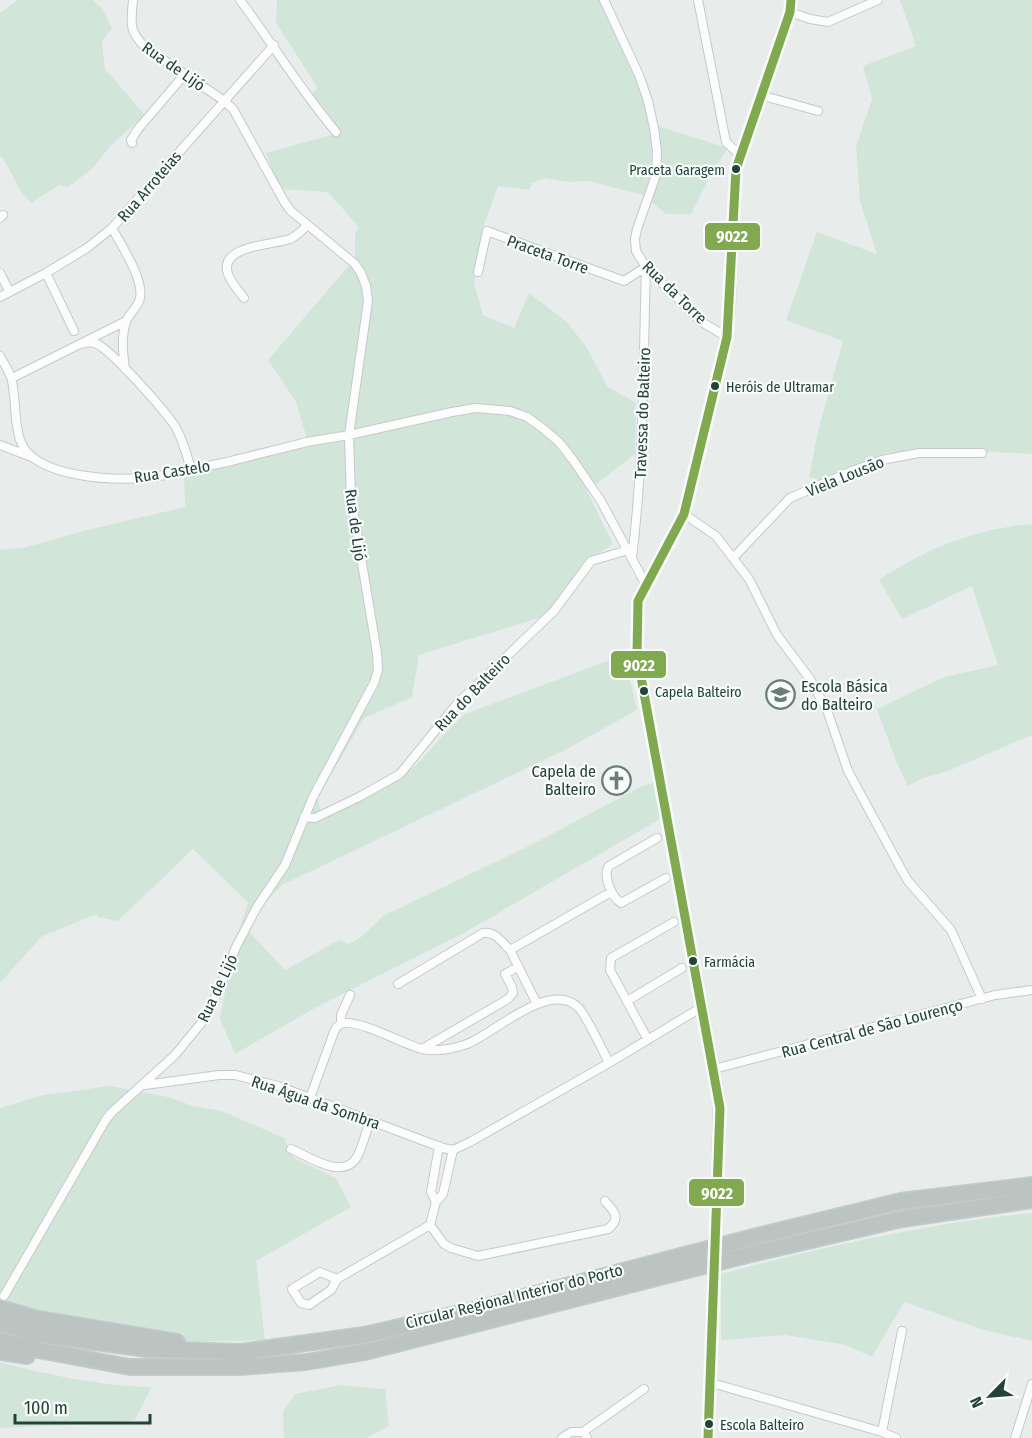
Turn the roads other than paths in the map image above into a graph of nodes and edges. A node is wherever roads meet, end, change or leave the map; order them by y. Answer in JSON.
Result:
{"nodes":[{"id":1,"x":132,"y":0,"type":"edge"},
{"id":2,"x":240,"y":0,"type":"edge"},
{"id":3,"x":604,"y":0,"type":"edge"},
{"id":4,"x":698,"y":0,"type":"edge"},
{"id":5,"x":791,"y":0,"type":"edge"},
{"id":6,"x":878,"y":0,"type":"edge"},
{"id":7,"x":790,"y":12,"type":"junction"},
{"id":8,"x":274,"y":45,"type":"junction"},
{"id":9,"x":185,"y":74,"type":"junction"},
{"id":10,"x":760,"y":95,"type":"junction"},
{"id":11,"x":224,"y":100,"type":"junction"},
{"id":12,"x":818,"y":111,"type":"dead end"},
{"id":13,"x":336,"y":132,"type":"dead end"},
{"id":14,"x":132,"y":143,"type":"dead end"},
{"id":15,"x":740,"y":155,"type":"junction"},
{"id":16,"x":308,"y":225,"type":"junction"},
{"id":17,"x":112,"y":228,"type":"junction"},
{"id":18,"x":646,"y":267,"type":"junction"},
{"id":19,"x":478,"y":272,"type":"dead end"},
{"id":20,"x":0,"y":273,"type":"edge"},
{"id":21,"x":46,"y":273,"type":"junction"},
{"id":22,"x":9,"y":291,"type":"junction"},
{"id":23,"x":0,"y":297,"type":"edge"},
{"id":24,"x":244,"y":298,"type":"dead end"},
{"id":25,"x":126,"y":321,"type":"junction"},
{"id":26,"x":74,"y":331,"type":"dead end"},
{"id":27,"x":727,"y":337,"type":"junction"},
{"id":28,"x":81,"y":344,"type":"junction"},
{"id":29,"x":0,"y":356,"type":"edge"},
{"id":30,"x":125,"y":369,"type":"junction"},
{"id":31,"x":12,"y":378,"type":"junction"},
{"id":32,"x":349,"y":435,"type":"junction"},
{"id":33,"x":0,"y":445,"type":"edge"},
{"id":34,"x":982,"y":453,"type":"dead end"},
{"id":35,"x":30,"y":457,"type":"junction"},
{"id":36,"x":191,"y":470,"type":"junction"},
{"id":37,"x":684,"y":514,"type":"junction"},
{"id":38,"x":630,"y":554,"type":"junction"},
{"id":39,"x":733,"y":558,"type":"junction"},
{"id":40,"x":646,"y":585,"type":"junction"},
{"id":41,"x":304,"y":817,"type":"junction"},
{"id":42,"x":657,"y":838,"type":"dead end"},
{"id":43,"x":666,"y":878,"type":"dead end"},
{"id":44,"x":611,"y":892,"type":"junction"},
{"id":45,"x":674,"y":922,"type":"dead end"},
{"id":46,"x":510,"y":950,"type":"junction"},
{"id":47,"x":518,"y":967,"type":"junction"},
{"id":48,"x":682,"y":968,"type":"dead end"},
{"id":49,"x":398,"y":984,"type":"dead end"},
{"id":50,"x":1032,"y":990,"type":"edge"},
{"id":51,"x":350,"y":995,"type":"dead end"},
{"id":52,"x":982,"y":999,"type":"junction"},
{"id":53,"x":627,"y":1001,"type":"junction"},
{"id":54,"x":537,"y":1004,"type":"junction"},
{"id":55,"x":702,"y":1007,"type":"junction"},
{"id":56,"x":341,"y":1024,"type":"junction"},
{"id":57,"x":648,"y":1040,"type":"junction"},
{"id":58,"x":422,"y":1049,"type":"junction"},
{"id":59,"x":609,"y":1063,"type":"junction"},
{"id":60,"x":714,"y":1069,"type":"junction"},
{"id":61,"x":145,"y":1085,"type":"junction"},
{"id":62,"x":310,"y":1098,"type":"junction"},
{"id":63,"x":370,"y":1120,"type":"junction"},
{"id":64,"x":439,"y":1146,"type":"junction"},
{"id":65,"x":291,"y":1149,"type":"dead end"},
{"id":66,"x":453,"y":1150,"type":"junction"},
{"id":67,"x":1032,"y":1185,"type":"edge"},
{"id":68,"x":1032,"y":1200,"type":"edge"},
{"id":69,"x":605,"y":1201,"type":"dead end"},
{"id":70,"x":436,"y":1202,"type":"junction"},
{"id":71,"x":430,"y":1226,"type":"junction"},
{"id":72,"x":337,"y":1279,"type":"junction"},
{"id":73,"x":2,"y":1302,"type":"edge"},
{"id":74,"x":0,"y":1323,"type":"edge"},
{"id":75,"x":902,"y":1330,"type":"dead end"},
{"id":76,"x":0,"y":1340,"type":"edge"},
{"id":77,"x":196,"y":1351,"type":"junction"},
{"id":78,"x":0,"y":1352,"type":"edge"},
{"id":79,"x":130,"y":1366,"type":"junction"},
{"id":80,"x":710,"y":1384,"type":"junction"},
{"id":81,"x":1032,"y":1384,"type":"edge"},
{"id":82,"x":644,"y":1389,"type":"dead end"},
{"id":83,"x":882,"y":1432,"type":"junction"},
{"id":84,"x":585,"y":1435,"type":"edge"},
{"id":85,"x":706,"y":1437,"type":"edge"},
{"id":86,"x":562,"y":1438,"type":"edge"},
{"id":87,"x":896,"y":1438,"type":"edge"},
{"id":88,"x":1015,"y":1438,"type":"edge"}],
"edges":[{"from":1,"to":9,"type":"street","name":"Rua de Lijó"},
{"from":2,"to":8,"type":"street"},
{"from":3,"to":18,"type":"street","name":"Rua da Torre"},
{"from":4,"to":15,"type":"street"},
{"from":5,"to":7,"type":"street"},
{"from":6,"to":7,"type":"street"},
{"from":7,"to":10,"type":"street"},
{"from":8,"to":11,"type":"street","name":"Rua Arroteias"},
{"from":8,"to":13,"type":"street"},
{"from":9,"to":11,"type":"street","name":"Rua de Lijó"},
{"from":9,"to":14,"type":"street"},
{"from":10,"to":12,"type":"street"},
{"from":10,"to":15,"type":"street"},
{"from":11,"to":16,"type":"street","name":"Rua de Lijó"},
{"from":11,"to":17,"type":"street","name":"Rua Arroteias"},
{"from":15,"to":27,"type":"street"},
{"from":16,"to":24,"type":"street"},
{"from":16,"to":32,"type":"street","name":"Rua de Lijó"},
{"from":17,"to":21,"type":"street","name":"Rua Arroteias"},
{"from":17,"to":25,"type":"street"},
{"from":18,"to":19,"type":"street","name":"Praceta Torre"},
{"from":18,"to":27,"type":"street","name":"Rua da Torre"},
{"from":18,"to":38,"type":"street","name":"Travessa do Balteiro"},
{"from":20,"to":22,"type":"street"},
{"from":21,"to":22,"type":"street","name":"Rua Arroteias"},
{"from":21,"to":26,"type":"street"},
{"from":22,"to":23,"type":"street","name":"Rua Arroteias"},
{"from":25,"to":28,"type":"street"},
{"from":25,"to":30,"type":"street"},
{"from":27,"to":37,"type":"street"},
{"from":28,"to":30,"type":"street"},
{"from":28,"to":31,"type":"street"},
{"from":29,"to":31,"type":"street"},
{"from":30,"to":36,"type":"street"},
{"from":31,"to":35,"type":"street"},
{"from":32,"to":36,"type":"street","name":"Rua Castelo"},
{"from":32,"to":38,"type":"street","name":"Rua Castelo"},
{"from":32,"to":41,"type":"street","name":"Rua de Lijó"},
{"from":33,"to":35,"type":"street","name":"Rua Castelo"},
{"from":34,"to":39,"type":"street","name":"Viela Lousão"},
{"from":35,"to":36,"type":"street","name":"Rua Castelo"},
{"from":37,"to":39,"type":"street"},
{"from":37,"to":40,"type":"street"},
{"from":38,"to":40,"type":"street","name":"Rua Castelo"},
{"from":38,"to":41,"type":"street","name":"Rua do Balteiro"},
{"from":39,"to":52,"type":"street"},
{"from":40,"to":55,"type":"street"},
{"from":41,"to":61,"type":"street","name":"Rua de Lijó"},
{"from":42,"to":44,"type":"street"},
{"from":43,"to":44,"type":"street"},
{"from":44,"to":46,"type":"street"},
{"from":45,"to":53,"type":"street"},
{"from":46,"to":47,"type":"street"},
{"from":46,"to":49,"type":"street"},
{"from":47,"to":54,"type":"street"},
{"from":47,"to":58,"type":"street"},
{"from":48,"to":53,"type":"street"},
{"from":50,"to":52,"type":"street","name":"Rua Central de São Lourenço"},
{"from":51,"to":56,"type":"street"},
{"from":52,"to":60,"type":"street","name":"Rua Central de São Lourenço"},
{"from":53,"to":57,"type":"street"},
{"from":54,"to":58,"type":"street"},
{"from":54,"to":59,"type":"street"},
{"from":55,"to":57,"type":"street"},
{"from":55,"to":60,"type":"street"},
{"from":56,"to":58,"type":"street"},
{"from":56,"to":62,"type":"street"},
{"from":57,"to":59,"type":"street"},
{"from":59,"to":66,"type":"street"},
{"from":60,"to":80,"type":"street","bridge":true},
{"from":61,"to":62,"type":"street","name":"Rua Água da Sombra"},
{"from":61,"to":73,"type":"street"},
{"from":62,"to":63,"type":"street","name":"Rua Água da Sombra"},
{"from":63,"to":64,"type":"street","name":"Rua Água da Sombra"},
{"from":63,"to":65,"type":"street"},
{"from":64,"to":66,"type":"street","name":"Rua Água da Sombra"},
{"from":64,"to":70,"type":"street"},
{"from":66,"to":70,"type":"street"},
{"from":67,"to":77,"type":"highway","name":"Circular Regional Interior do Porto"},
{"from":68,"to":79,"type":"highway","name":"Circular Regional Interior do Porto"},
{"from":69,"to":71,"type":"street"},
{"from":70,"to":71,"type":"street"},
{"from":71,"to":72,"type":"street"},
{"from":72,"to":72,"type":"street"},
{"from":73,"to":77,"type":"highway"},
{"from":74,"to":77,"type":"highway","name":"Circular Regional Interior do Porto"},
{"from":75,"to":83,"type":"street"},
{"from":76,"to":79,"type":"highway","name":"Circular Regional Interior do Porto"},
{"from":78,"to":79,"type":"highway"},
{"from":80,"to":83,"type":"street"},
{"from":80,"to":85,"type":"street"},
{"from":81,"to":88,"type":"street"},
{"from":82,"to":84,"type":"street"},
{"from":83,"to":87,"type":"street"},
{"from":84,"to":86,"type":"street"}]}
